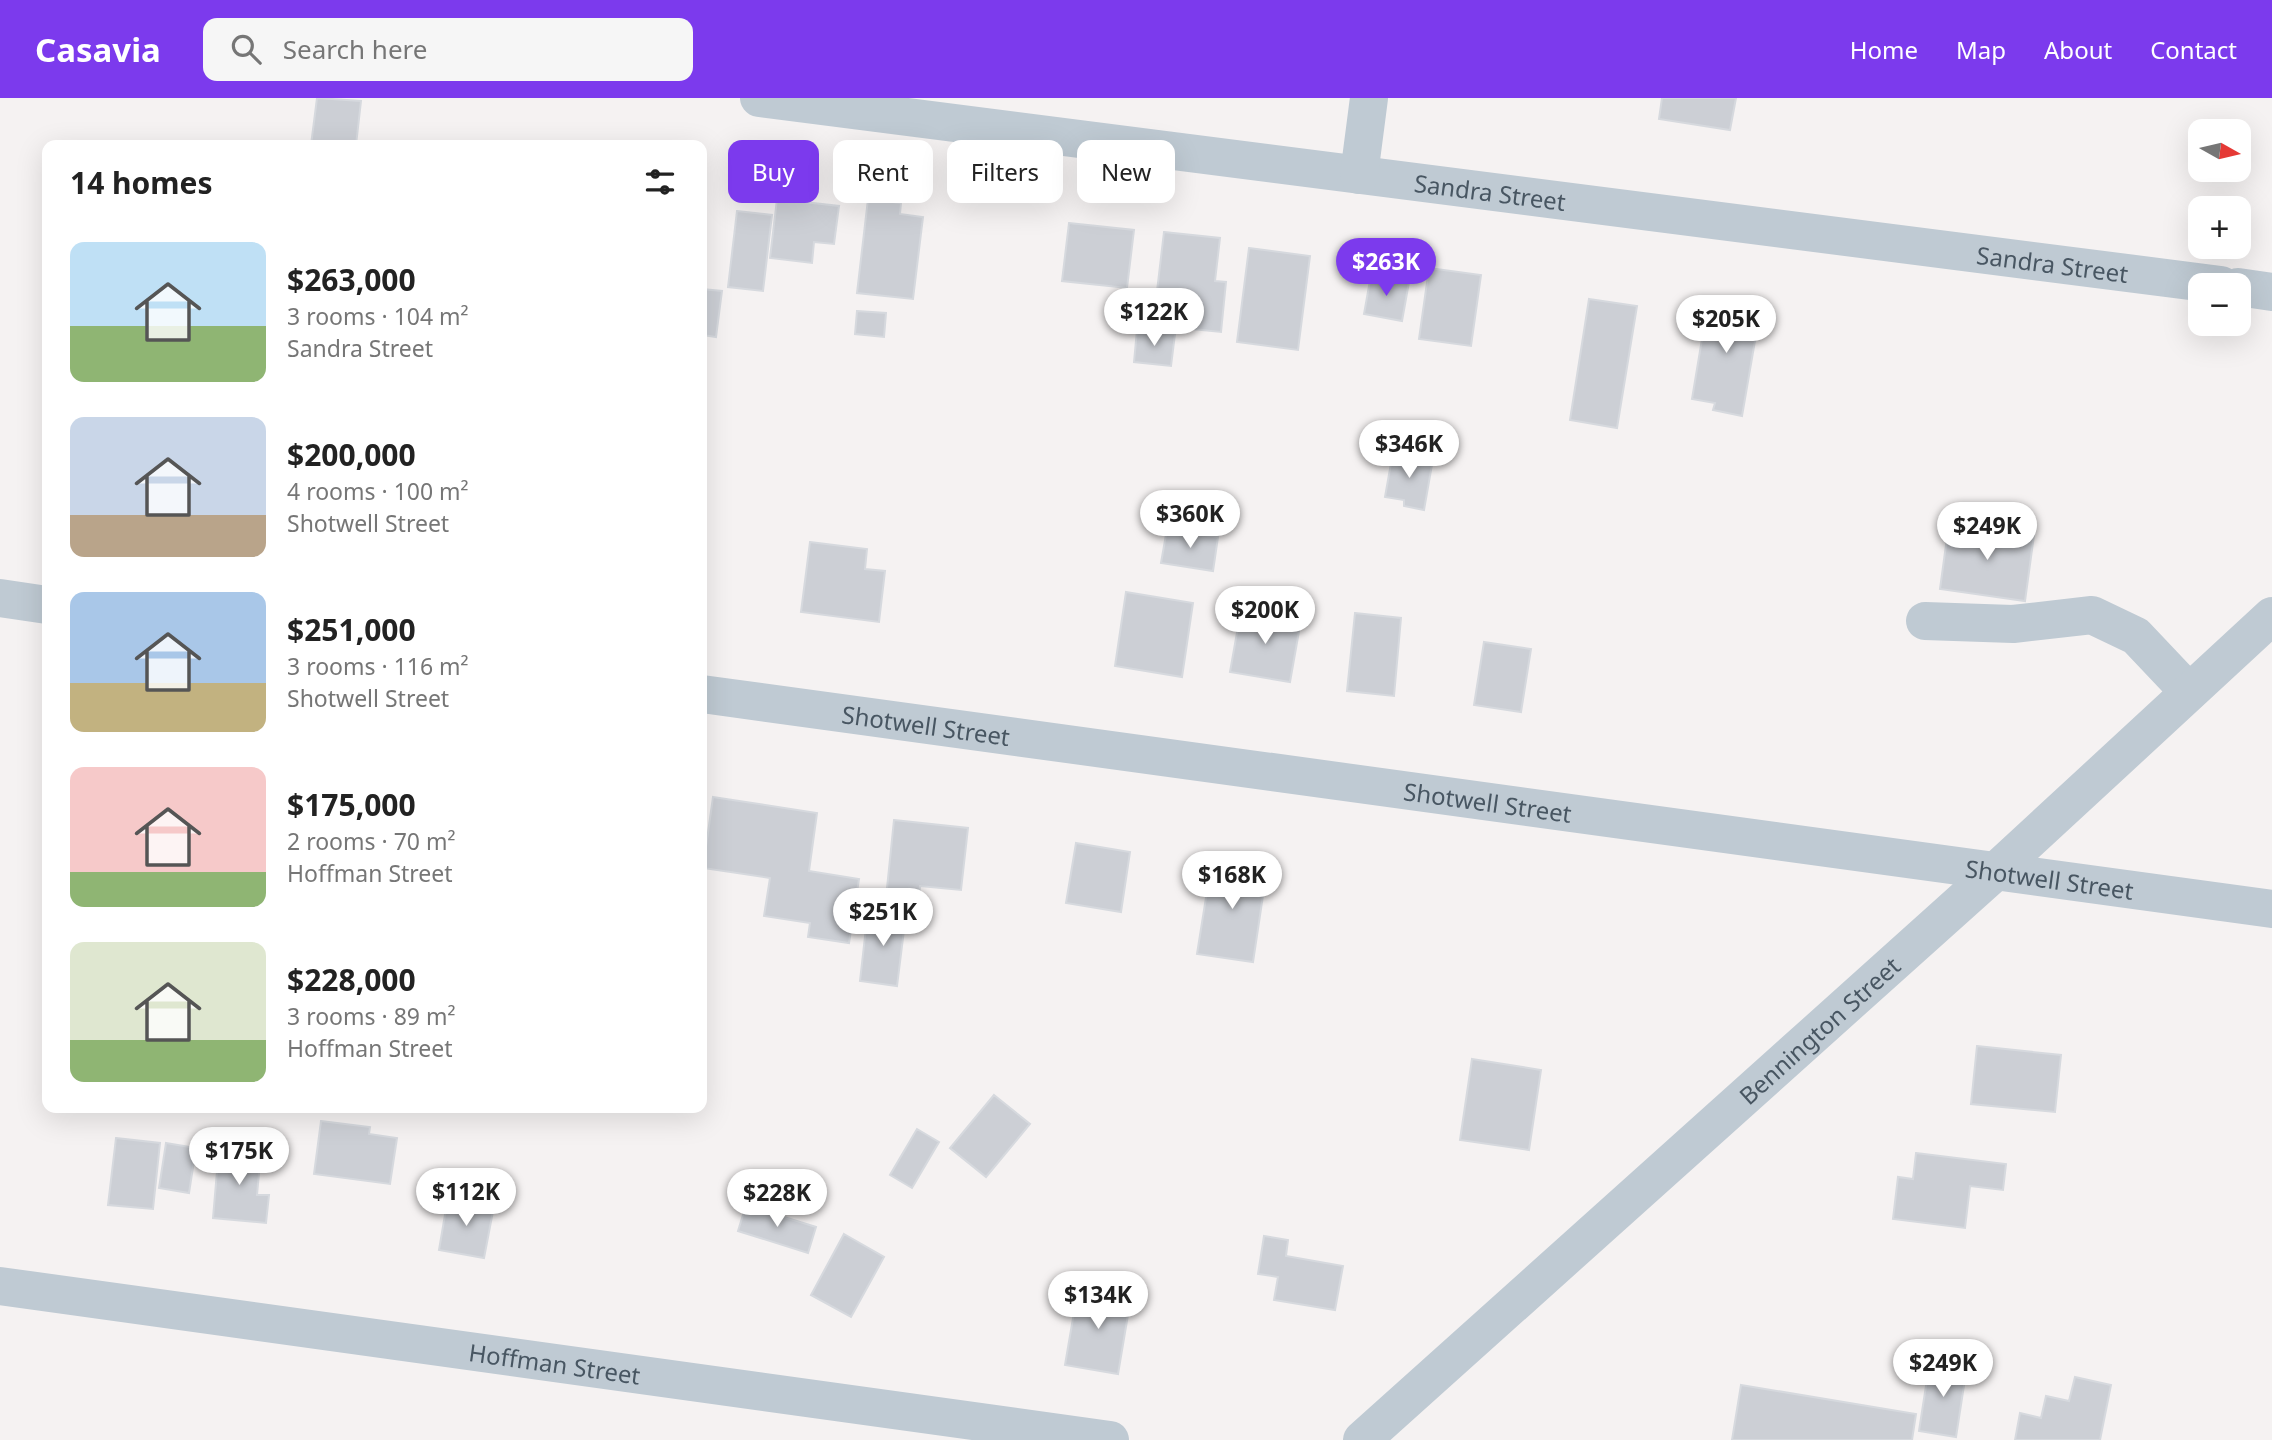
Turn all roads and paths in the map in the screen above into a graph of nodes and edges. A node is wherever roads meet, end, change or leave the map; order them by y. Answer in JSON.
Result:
{"nodes":[{"id":1,"x":759,"y":98,"type":"edge"},
{"id":2,"x":1369,"y":98,"type":"edge"},
{"id":3,"x":1359,"y":175,"type":"junction"},
{"id":4,"x":2188,"y":281,"type":"edge"},
{"id":5,"x":2251,"y":290,"type":"edge"},
{"id":6,"x":2272,"y":292,"type":"edge"},
{"id":7,"x":0,"y":598,"type":"edge"},
{"id":8,"x":42,"y":603,"type":"edge"},
{"id":9,"x":2272,"y":616,"type":"edge"},
{"id":10,"x":1925,"y":621,"type":"dead end"},
{"id":11,"x":2189,"y":692,"type":"junction"},
{"id":12,"x":707,"y":695,"type":"edge"},
{"id":13,"x":1996,"y":871,"type":"junction"},
{"id":14,"x":2272,"y":909,"type":"edge"},
{"id":15,"x":0,"y":1286,"type":"edge"},
{"id":16,"x":1110,"y":1440,"type":"edge"},
{"id":17,"x":1362,"y":1440,"type":"edge"}],
"edges":[{"from":1,"to":3,"type":"street","name":"Sandra Street"},
{"from":2,"to":3,"type":"street"},
{"from":3,"to":4,"type":"street","name":"Sandra Street"},
{"from":5,"to":6,"type":"street"},
{"from":7,"to":8,"type":"street"},
{"from":9,"to":11,"type":"street","name":"Bennington Street"},
{"from":10,"to":11,"type":"street"},
{"from":11,"to":13,"type":"street","name":"Bennington Street"},
{"from":12,"to":13,"type":"street","name":"Shotwell Street"},
{"from":13,"to":14,"type":"street","name":"Shotwell Street"},
{"from":13,"to":17,"type":"street","name":"Bennington Street"},
{"from":15,"to":16,"type":"street","name":"Hoffman Street"}]}
